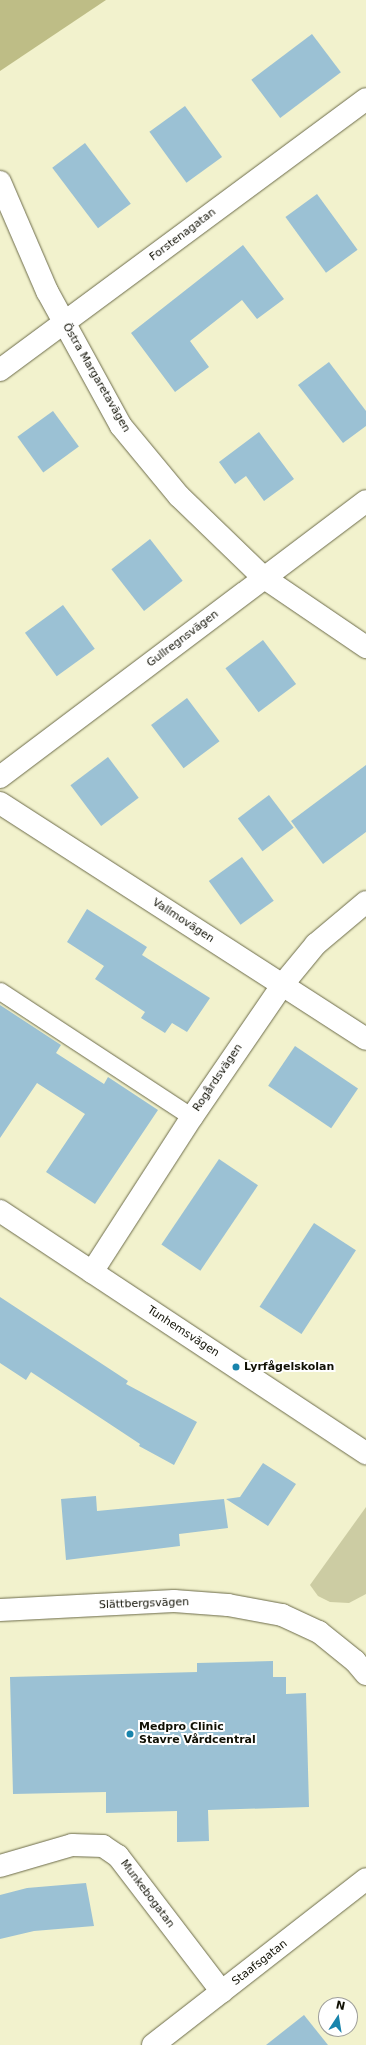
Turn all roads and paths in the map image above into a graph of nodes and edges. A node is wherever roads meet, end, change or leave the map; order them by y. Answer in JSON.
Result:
{"nodes":[{"id":1,"x":366,"y":99,"type":"edge"},
{"id":2,"x":0,"y":182,"type":"edge"},
{"id":3,"x":64,"y":323,"type":"junction"},
{"id":4,"x":0,"y":370,"type":"edge"},
{"id":5,"x":366,"y":501,"type":"edge"},
{"id":6,"x":263,"y":577,"type":"junction"},
{"id":7,"x":366,"y":647,"type":"edge"},
{"id":8,"x":0,"y":777,"type":"edge"},
{"id":9,"x":0,"y":803,"type":"edge"},
{"id":10,"x":366,"y":902,"type":"edge"},
{"id":11,"x":283,"y":984,"type":"junction"},
{"id":12,"x":0,"y":991,"type":"edge"},
{"id":13,"x":366,"y":1039,"type":"edge"},
{"id":14,"x":192,"y":1117,"type":"junction"},
{"id":15,"x":0,"y":1211,"type":"edge"},
{"id":16,"x":92,"y":1272,"type":"junction"},
{"id":17,"x":366,"y":1453,"type":"edge"},
{"id":18,"x":0,"y":1610,"type":"edge"},
{"id":19,"x":362,"y":1662,"type":"edge"},
{"id":20,"x":0,"y":1866,"type":"edge"},
{"id":21,"x":366,"y":1880,"type":"edge"},
{"id":22,"x":222,"y":1992,"type":"junction"},
{"id":23,"x":153,"y":2045,"type":"edge"}],
"edges":[{"from":1,"to":3,"type":"street","name":"Forstenagatan"},
{"from":2,"to":3,"type":"street","name":"Östra Margaretavägen"},
{"from":3,"to":4,"type":"street","name":"Forstenagatan"},
{"from":3,"to":6,"type":"street","name":"Östra Margaretavägen"},
{"from":5,"to":6,"type":"street","name":"Gullregnsvägen"},
{"from":6,"to":7,"type":"street","name":"Östra Margaretavägen"},
{"from":6,"to":8,"type":"street","name":"Gullregnsvägen"},
{"from":9,"to":11,"type":"street","name":"Vallmovägen"},
{"from":10,"to":11,"type":"street","name":"Rogårdsvägen"},
{"from":11,"to":13,"type":"street","name":"Vallmovägen"},
{"from":11,"to":14,"type":"street","name":"Rogårdsvägen"},
{"from":12,"to":14,"type":"lane"},
{"from":14,"to":16,"type":"street","name":"Rogårdsvägen"},
{"from":15,"to":16,"type":"street","name":"Tunhemsvägen"},
{"from":16,"to":17,"type":"street","name":"Tunhemsvägen"},
{"from":18,"to":19,"type":"street","name":"Slättbergsvägen"},
{"from":20,"to":22,"type":"street","name":"Munkebogatan"},
{"from":21,"to":22,"type":"street","name":"Staafsgatan"},
{"from":22,"to":23,"type":"street","name":"Staafsgatan"}]}
